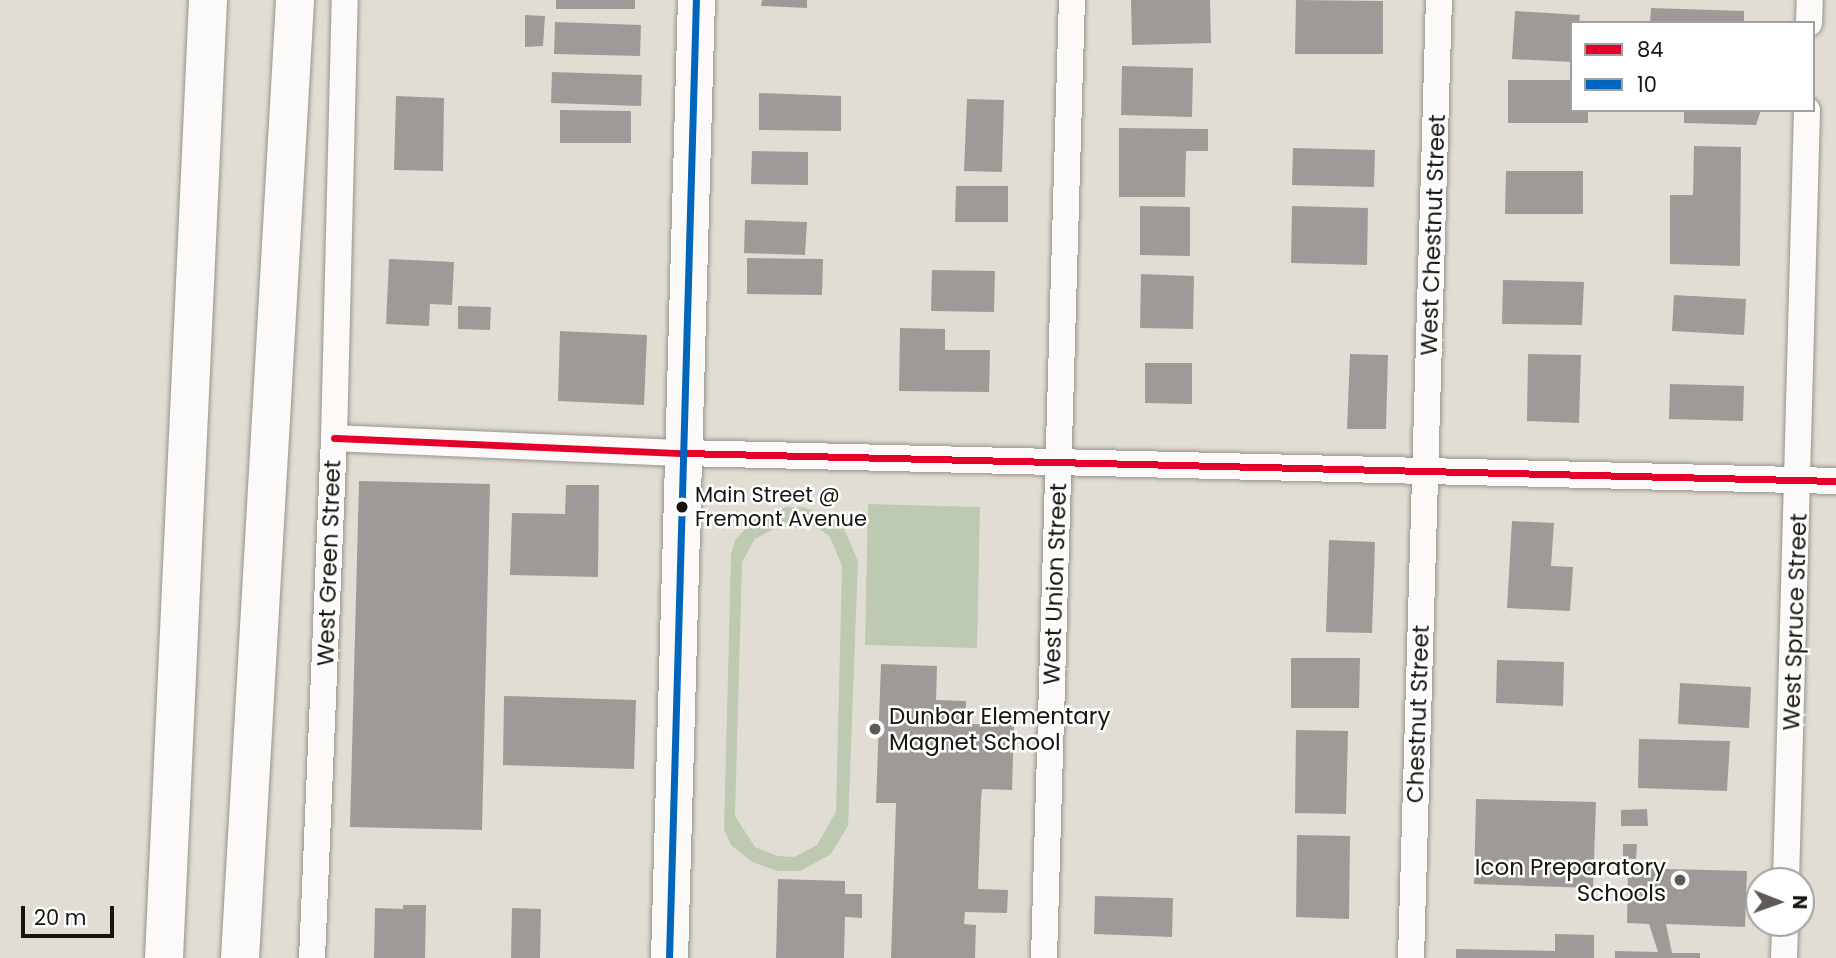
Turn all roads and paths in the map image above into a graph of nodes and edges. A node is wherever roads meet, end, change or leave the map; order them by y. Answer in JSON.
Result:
{"nodes":[{"id":1,"x":208,"y":0,"type":"edge"},
{"id":2,"x":295,"y":0,"type":"edge"},
{"id":3,"x":345,"y":0,"type":"edge"},
{"id":4,"x":696,"y":0,"type":"edge"},
{"id":5,"x":1072,"y":0,"type":"edge"},
{"id":6,"x":1439,"y":0,"type":"edge"},
{"id":7,"x":1810,"y":0,"type":"edge"},
{"id":8,"x":1810,"y":21,"type":"edge"},
{"id":9,"x":1808,"y":112,"type":"edge"},
{"id":10,"x":334,"y":439,"type":"junction"},
{"id":11,"x":683,"y":453,"type":"junction"},
{"id":12,"x":1059,"y":460,"type":"junction"},
{"id":13,"x":1426,"y":471,"type":"junction"},
{"id":14,"x":1799,"y":480,"type":"junction"},
{"id":15,"x":1836,"y":481,"type":"edge"},
{"id":16,"x":1786,"y":867,"type":"edge"},
{"id":17,"x":1785,"y":937,"type":"edge"},
{"id":18,"x":164,"y":958,"type":"edge"},
{"id":19,"x":240,"y":958,"type":"edge"},
{"id":20,"x":312,"y":958,"type":"edge"},
{"id":21,"x":669,"y":958,"type":"edge"},
{"id":22,"x":1044,"y":958,"type":"edge"},
{"id":23,"x":1411,"y":958,"type":"edge"},
{"id":24,"x":1784,"y":958,"type":"edge"}],
"edges":[{"from":1,"to":18,"type":"highway"},
{"from":2,"to":19,"type":"highway"},
{"from":3,"to":10,"type":"street","name":"West Green Street"},
{"from":4,"to":11,"type":"street"},
{"from":5,"to":12,"type":"street","name":"West Union Street"},
{"from":6,"to":13,"type":"street","name":"West Chestnut Street"},
{"from":7,"to":8,"type":"street"},
{"from":9,"to":14,"type":"street","name":"West Spruce Street"},
{"from":10,"to":11,"type":"street"},
{"from":10,"to":20,"type":"street","name":"West Green Street"},
{"from":11,"to":12,"type":"street"},
{"from":11,"to":21,"type":"street"},
{"from":12,"to":13,"type":"street"},
{"from":12,"to":22,"type":"street","name":"West Union Street"},
{"from":13,"to":14,"type":"street"},
{"from":13,"to":23,"type":"street","name":"Chestnut Street"},
{"from":14,"to":15,"type":"street"},
{"from":14,"to":16,"type":"street","name":"West Spruce Street"},
{"from":17,"to":24,"type":"street"}]}
